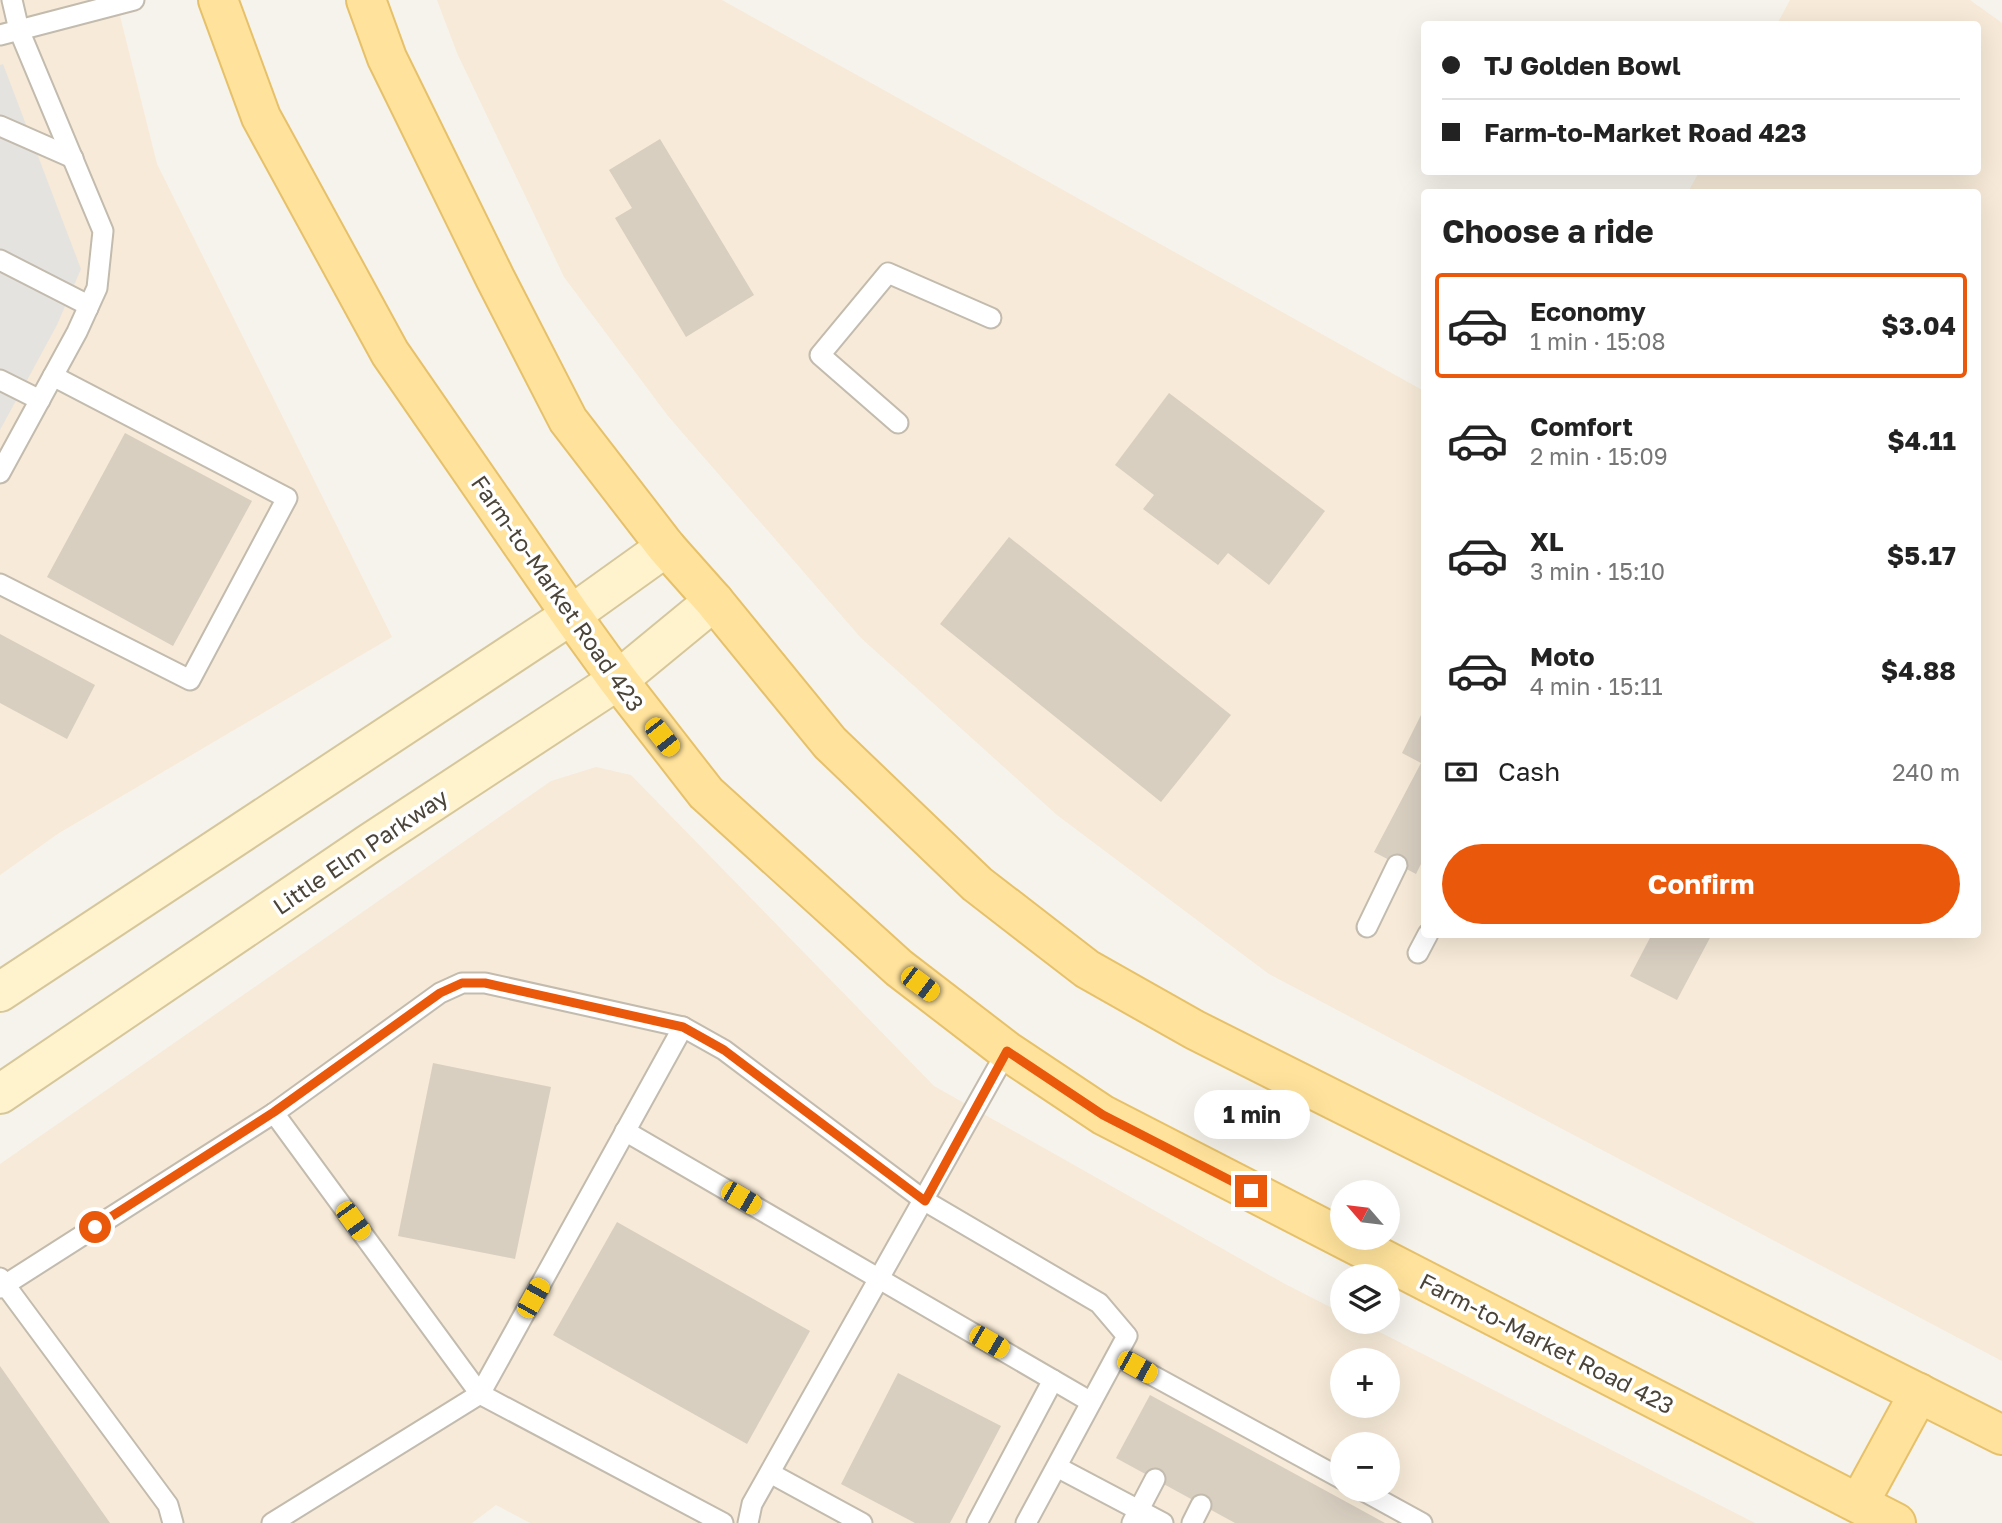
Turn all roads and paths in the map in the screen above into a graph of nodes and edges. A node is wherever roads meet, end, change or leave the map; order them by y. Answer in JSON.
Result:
{"nodes":[{"id":1,"x":12,"y":0,"type":"edge"},
{"id":2,"x":134,"y":0,"type":"edge"},
{"id":3,"x":218,"y":0,"type":"edge"},
{"id":4,"x":366,"y":0,"type":"edge"},
{"id":5,"x":9,"y":32,"type":"edge"},
{"id":6,"x":0,"y":126,"type":"edge"},
{"id":7,"x":73,"y":159,"type":"junction"},
{"id":8,"x":0,"y":260,"type":"edge"},
{"id":9,"x":88,"y":308,"type":"junction"},
{"id":10,"x":991,"y":318,"type":"dead end"},
{"id":11,"x":53,"y":376,"type":"junction"},
{"id":12,"x":0,"y":380,"type":"edge"},
{"id":13,"x":40,"y":400,"type":"junction"},
{"id":14,"x":898,"y":423,"type":"dead end"},
{"id":15,"x":0,"y":473,"type":"edge"},
{"id":16,"x":666,"y":547,"type":"junction"},
{"id":17,"x":0,"y":584,"type":"edge"},
{"id":18,"x":714,"y":601,"type":"junction"},
{"id":19,"x":571,"y":615,"type":"junction"},
{"id":20,"x":618,"y":680,"type":"junction"},
{"id":21,"x":1397,"y":865,"type":"dead end"},
{"id":22,"x":1367,"y":927,"type":"dead end"},
{"id":23,"x":1427,"y":938,"type":"edge"},
{"id":24,"x":1418,"y":953,"type":"dead end"},
{"id":25,"x":0,"y":992,"type":"edge"},
{"id":26,"x":683,"y":1027,"type":"junction"},
{"id":27,"x":1007,"y":1051,"type":"junction"},
{"id":28,"x":0,"y":1094,"type":"edge"},
{"id":29,"x":274,"y":1112,"type":"junction"},
{"id":30,"x":625,"y":1131,"type":"junction"},
{"id":31,"x":925,"y":1201,"type":"junction"},
{"id":32,"x":881,"y":1278,"type":"junction"},
{"id":33,"x":2,"y":1284,"type":"edge"},
{"id":34,"x":1117,"y":1356,"type":"junction"},
{"id":35,"x":1054,"y":1380,"type":"junction"},
{"id":36,"x":1919,"y":1393,"type":"junction"},
{"id":37,"x":480,"y":1394,"type":"junction"},
{"id":38,"x":1091,"y":1402,"type":"junction"},
{"id":39,"x":2002,"y":1434,"type":"edge"},
{"id":40,"x":1057,"y":1467,"type":"junction"},
{"id":41,"x":770,"y":1473,"type":"junction"},
{"id":42,"x":1155,"y":1479,"type":"dead end"},
{"id":43,"x":1330,"y":1480,"type":"edge"},
{"id":44,"x":1373,"y":1502,"type":"edge"},
{"id":45,"x":1201,"y":1505,"type":"dead end"},
{"id":46,"x":1854,"y":1513,"type":"edge"},
{"id":47,"x":1135,"y":1517,"type":"edge"},
{"id":48,"x":1416,"y":1522,"type":"edge"},
{"id":49,"x":173,"y":1523,"type":"edge"},
{"id":50,"x":272,"y":1523,"type":"edge"},
{"id":51,"x":723,"y":1523,"type":"edge"},
{"id":52,"x":748,"y":1523,"type":"edge"},
{"id":53,"x":862,"y":1523,"type":"edge"},
{"id":54,"x":977,"y":1523,"type":"edge"},
{"id":55,"x":1026,"y":1523,"type":"edge"},
{"id":56,"x":1163,"y":1523,"type":"edge"},
{"id":57,"x":1192,"y":1523,"type":"edge"},
{"id":58,"x":1896,"y":1523,"type":"edge"}],
"edges":[{"from":1,"to":5,"type":"lane"},
{"from":2,"to":5,"type":"lane"},
{"from":3,"to":19,"type":"main road","name":"Farm-to-Market Road 423"},
{"from":4,"to":16,"type":"main road"},
{"from":5,"to":7,"type":"lane"},
{"from":6,"to":7,"type":"lane"},
{"from":7,"to":9,"type":"lane"},
{"from":8,"to":9,"type":"lane"},
{"from":9,"to":11,"type":"lane"},
{"from":10,"to":14,"type":"lane"},
{"from":11,"to":13,"type":"lane"},
{"from":11,"to":17,"type":"lane"},
{"from":12,"to":13,"type":"lane"},
{"from":13,"to":15,"type":"lane"},
{"from":16,"to":18,"type":"main road"},
{"from":16,"to":19,"type":"main road"},
{"from":18,"to":20,"type":"main road","name":"Little Elm Parkway"},
{"from":18,"to":36,"type":"main road"},
{"from":19,"to":20,"type":"main road","name":"Farm-to-Market Road 423"},
{"from":19,"to":25,"type":"main road"},
{"from":20,"to":27,"type":"main road","name":"Farm-to-Market Road 423"},
{"from":20,"to":28,"type":"main road","name":"Little Elm Parkway"},
{"from":21,"to":22,"type":"lane"},
{"from":23,"to":24,"type":"lane"},
{"from":26,"to":29,"type":"lane"},
{"from":26,"to":30,"type":"lane"},
{"from":26,"to":31,"type":"lane"},
{"from":27,"to":31,"type":"lane"},
{"from":27,"to":46,"type":"main road","name":"Farm-to-Market Road 423"},
{"from":29,"to":33,"type":"lane"},
{"from":29,"to":37,"type":"lane"},
{"from":30,"to":32,"type":"lane"},
{"from":30,"to":37,"type":"lane"},
{"from":31,"to":32,"type":"lane"},
{"from":31,"to":34,"type":"lane"},
{"from":32,"to":35,"type":"lane"},
{"from":32,"to":41,"type":"lane"},
{"from":33,"to":49,"type":"lane"},
{"from":34,"to":38,"type":"lane"},
{"from":34,"to":43,"type":"lane"},
{"from":35,"to":38,"type":"lane"},
{"from":35,"to":54,"type":"lane"},
{"from":36,"to":39,"type":"main road"},
{"from":36,"to":46,"type":"main road"},
{"from":37,"to":50,"type":"lane"},
{"from":37,"to":51,"type":"lane"},
{"from":38,"to":40,"type":"lane"},
{"from":40,"to":47,"type":"lane"},
{"from":40,"to":55,"type":"lane"},
{"from":41,"to":52,"type":"lane"},
{"from":41,"to":53,"type":"lane"},
{"from":42,"to":47,"type":"lane"},
{"from":44,"to":48,"type":"lane"},
{"from":45,"to":57,"type":"lane"},
{"from":46,"to":58,"type":"main road","name":"Farm-to-Market Road 423"},
{"from":47,"to":56,"type":"lane"}]}
